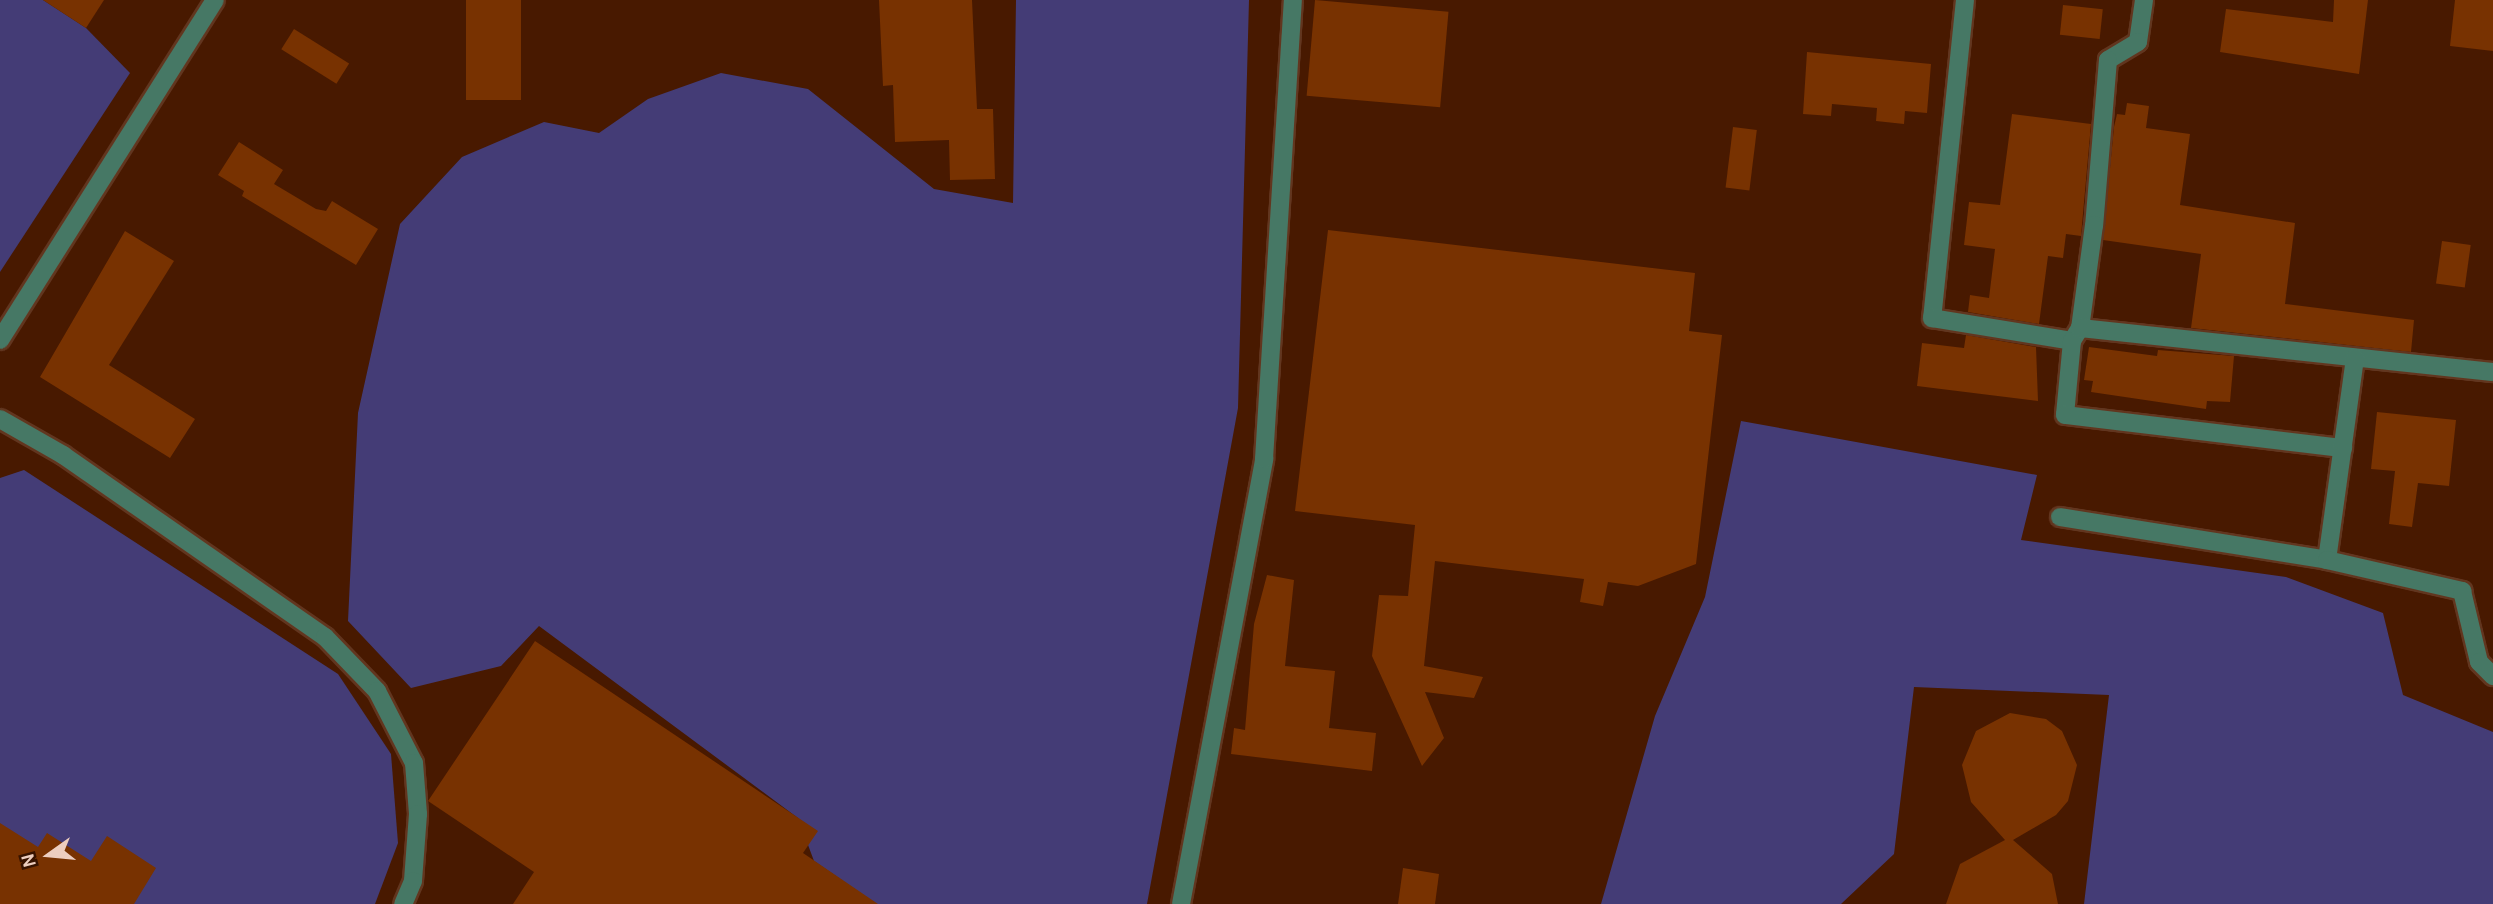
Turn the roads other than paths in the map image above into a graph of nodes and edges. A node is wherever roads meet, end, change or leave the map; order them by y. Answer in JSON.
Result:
{"nodes":[{"id":1,"x":215,"y":0,"type":"edge"},
{"id":2,"x":1293,"y":0,"type":"edge"},
{"id":3,"x":1965,"y":0,"type":"edge"},
{"id":4,"x":2144,"y":0,"type":"edge"},
{"id":5,"x":2076,"y":334,"type":"junction"},
{"id":6,"x":0,"y":340,"type":"edge"},
{"id":7,"x":2356,"y":358,"type":"junction"},
{"id":8,"x":2493,"y":372,"type":"edge"},
{"id":9,"x":0,"y":419,"type":"edge"},
{"id":10,"x":2343,"y":448,"type":"junction"},
{"id":11,"x":2060,"y":517,"type":"dead end"},
{"id":12,"x":2327,"y":560,"type":"junction"},
{"id":13,"x":2493,"y":676,"type":"edge"},
{"id":14,"x":403,"y":904,"type":"edge"},
{"id":15,"x":1181,"y":904,"type":"edge"}],
"edges":[{"from":1,"to":6,"type":"street"},
{"from":2,"to":15,"type":"street"},
{"from":3,"to":5,"type":"street"},
{"from":4,"to":5,"type":"street"},
{"from":5,"to":7,"type":"street"},
{"from":5,"to":10,"type":"street"},
{"from":7,"to":8,"type":"street"},
{"from":7,"to":10,"type":"street"},
{"from":9,"to":14,"type":"street"},
{"from":10,"to":12,"type":"street"},
{"from":11,"to":12,"type":"street"},
{"from":12,"to":13,"type":"street"}]}
